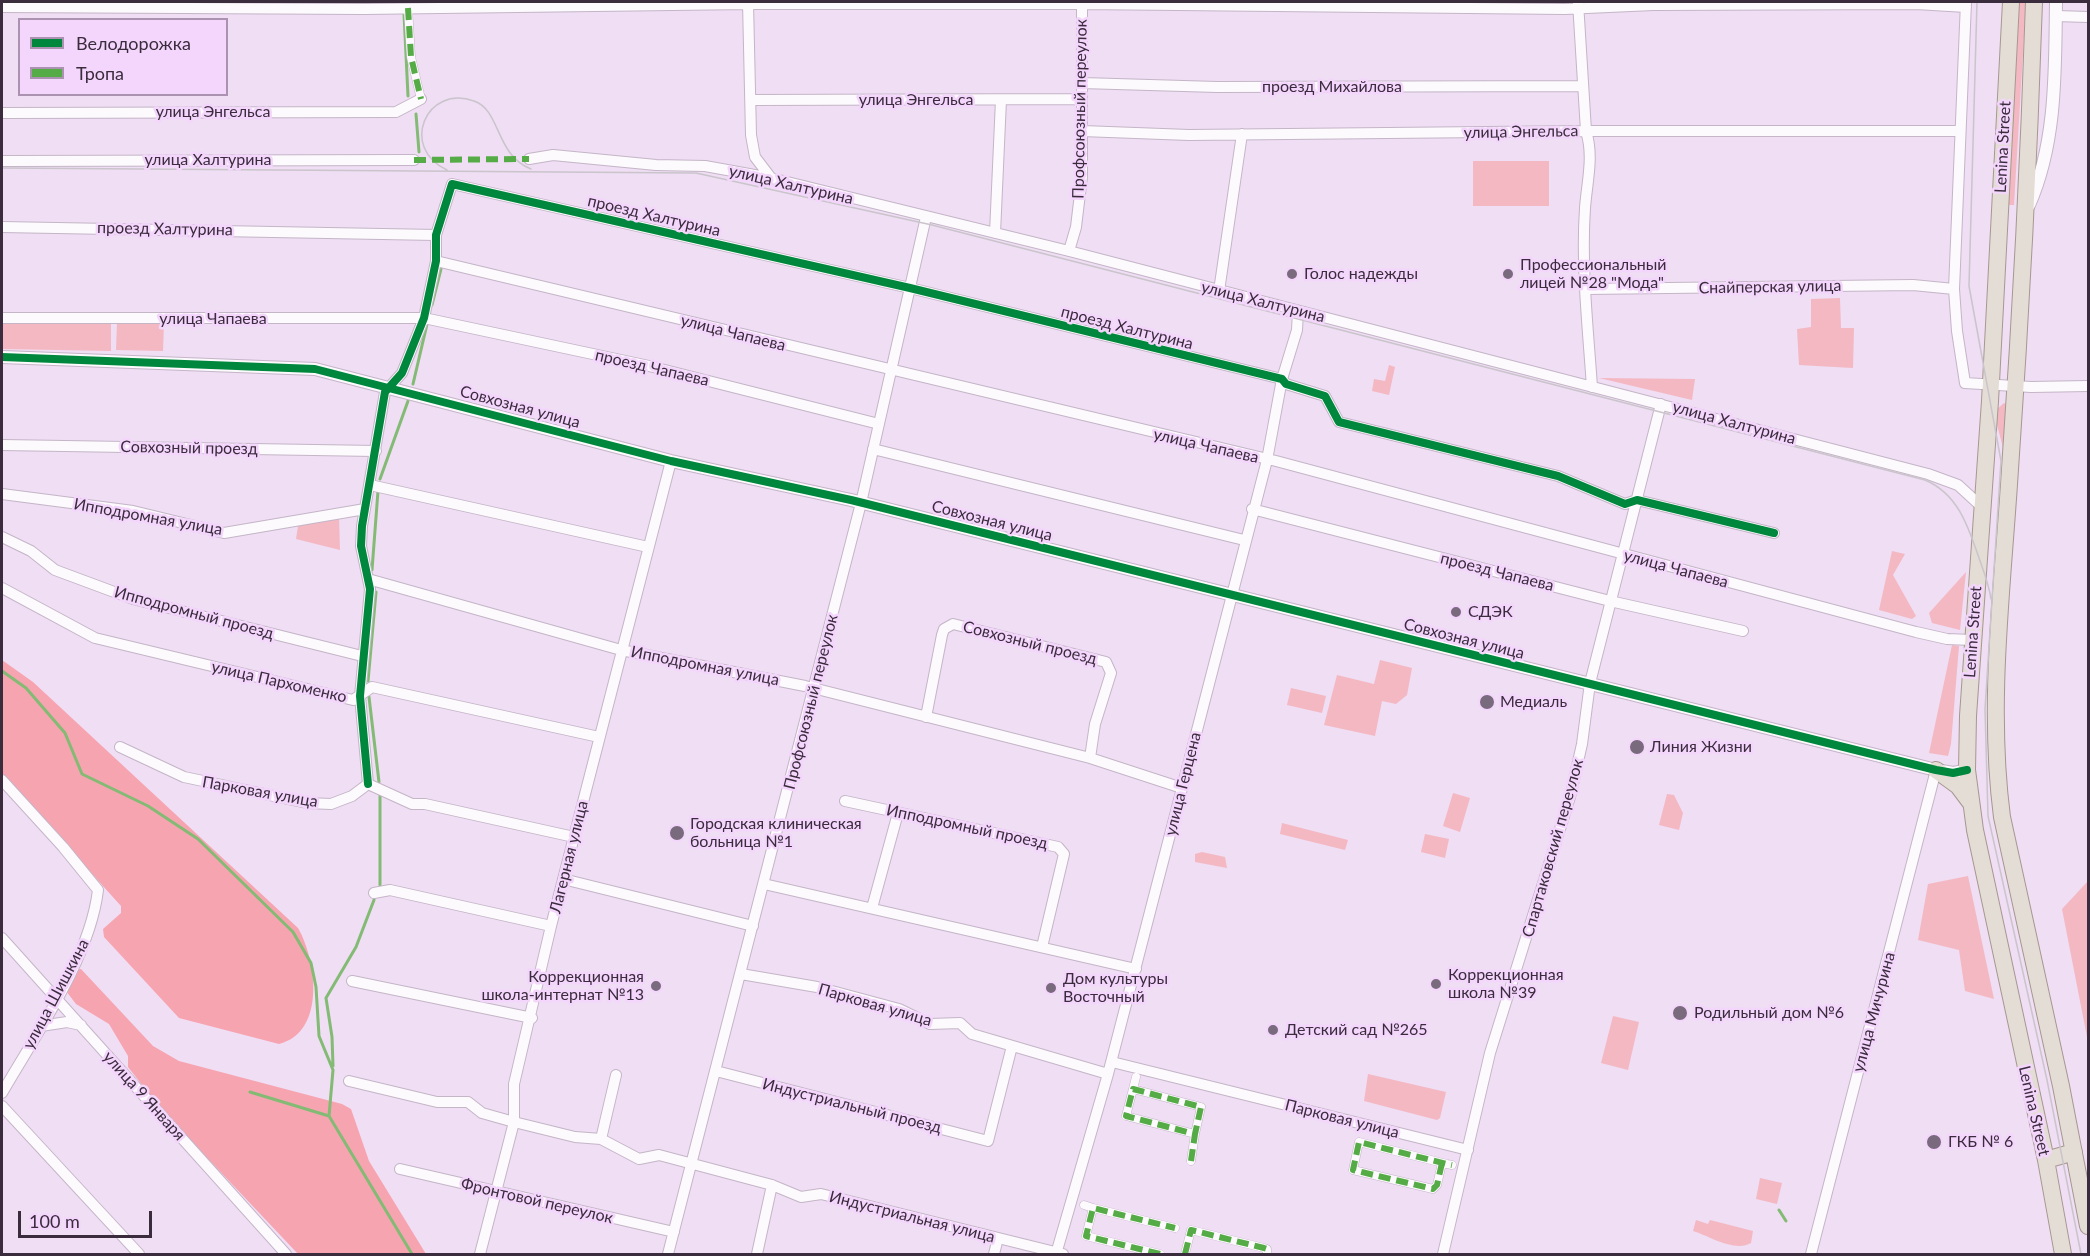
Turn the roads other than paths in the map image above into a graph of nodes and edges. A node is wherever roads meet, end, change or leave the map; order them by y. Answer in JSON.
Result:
{"nodes":[{"id":1,"x":2011,"y":2,"type":"edge"},
{"id":2,"x":2034,"y":2,"type":"edge"},
{"id":3,"x":2056,"y":2,"type":"edge"},
{"id":4,"x":748,"y":3,"type":"edge"},
{"id":5,"x":1082,"y":3,"type":"edge"},
{"id":6,"x":1966,"y":4,"type":"edge"},
{"id":7,"x":421,"y":5,"type":"edge"},
{"id":8,"x":1578,"y":5,"type":"edge"},
{"id":9,"x":2,"y":7,"type":"edge"},
{"id":10,"x":408,"y":8,"type":"junction"},
{"id":11,"x":2056,"y":16,"type":"junction"},
{"id":12,"x":2088,"y":17,"type":"edge"},
{"id":13,"x":1082,"y":83,"type":"junction"},
{"id":14,"x":1583,"y":86,"type":"junction"},
{"id":15,"x":420,"y":99,"type":"joint"},
{"id":16,"x":1081,"y":99,"type":"junction"},
{"id":17,"x":751,"y":100,"type":"junction"},
{"id":18,"x":1000,"y":100,"type":"junction"},
{"id":19,"x":2,"y":113,"type":"edge"},
{"id":20,"x":1082,"y":131,"type":"junction"},
{"id":21,"x":1586,"y":131,"type":"junction"},
{"id":22,"x":1960,"y":131,"type":"junction"},
{"id":23,"x":1242,"y":134,"type":"junction"},
{"id":24,"x":529,"y":159,"type":"dead end"},
{"id":25,"x":414,"y":160,"type":"dead end"},
{"id":26,"x":2,"y":162,"type":"edge"},
{"id":27,"x":771,"y":178,"type":"junction"},
{"id":28,"x":1999,"y":215,"type":"junction"},
{"id":29,"x":926,"y":217,"type":"junction"},
{"id":30,"x":2024,"y":217,"type":"junction"},
{"id":31,"x":2,"y":227,"type":"edge"},
{"id":32,"x":995,"y":233,"type":"junction"},
{"id":33,"x":436,"y":236,"type":"junction"},
{"id":34,"x":1069,"y":252,"type":"junction"},
{"id":35,"x":436,"y":261,"type":"junction"},
{"id":36,"x":910,"y":288,"type":"junction"},
{"id":37,"x":1587,"y":289,"type":"junction"},
{"id":38,"x":1954,"y":289,"type":"junction"},
{"id":39,"x":1219,"y":291,"type":"junction"},
{"id":40,"x":1298,"y":311,"type":"junction"},
{"id":41,"x":2,"y":318,"type":"edge"},
{"id":42,"x":424,"y":318,"type":"junction"},
{"id":43,"x":2,"y":357,"type":"edge"},
{"id":44,"x":890,"y":371,"type":"junction"},
{"id":45,"x":1282,"y":379,"type":"junction"},
{"id":46,"x":1990,"y":384,"type":"junction"},
{"id":47,"x":388,"y":386,"type":"junction"},
{"id":48,"x":2016,"y":386,"type":"junction"},
{"id":49,"x":2088,"y":386,"type":"edge"},
{"id":50,"x":1592,"y":387,"type":"junction"},
{"id":51,"x":1661,"y":404,"type":"junction"},
{"id":52,"x":879,"y":424,"type":"junction"},
{"id":53,"x":2,"y":445,"type":"edge"},
{"id":54,"x":873,"y":449,"type":"junction"},
{"id":55,"x":376,"y":451,"type":"junction"},
{"id":56,"x":1267,"y":460,"type":"junction"},
{"id":57,"x":671,"y":461,"type":"junction"},
{"id":58,"x":370,"y":485,"type":"junction"},
{"id":59,"x":2,"y":494,"type":"edge"},
{"id":60,"x":1637,"y":500,"type":"junction"},
{"id":61,"x":861,"y":502,"type":"junction"},
{"id":62,"x":1982,"y":507,"type":"junction"},
{"id":63,"x":365,"y":509,"type":"junction"},
{"id":64,"x":1252,"y":509,"type":"junction"},
{"id":65,"x":1774,"y":533,"type":"dead end"},
{"id":66,"x":2,"y":537,"type":"edge"},
{"id":67,"x":1244,"y":540,"type":"junction"},
{"id":68,"x":648,"y":547,"type":"junction"},
{"id":69,"x":1622,"y":554,"type":"junction"},
{"id":70,"x":368,"y":579,"type":"junction"},
{"id":71,"x":2,"y":588,"type":"edge"},
{"id":72,"x":1231,"y":597,"type":"junction"},
{"id":73,"x":1610,"y":602,"type":"junction"},
{"id":74,"x":1743,"y":632,"type":"dead end"},
{"id":75,"x":1972,"y":640,"type":"junction"},
{"id":76,"x":621,"y":650,"type":"junction"},
{"id":77,"x":362,"y":656,"type":"junction"},
{"id":78,"x":1590,"y":683,"type":"junction"},
{"id":79,"x":814,"y":688,"type":"junction"},
{"id":80,"x":360,"y":696,"type":"junction"},
{"id":81,"x":926,"y":717,"type":"junction"},
{"id":82,"x":599,"y":737,"type":"junction"},
{"id":83,"x":1967,"y":746,"type":"junction"},
{"id":84,"x":120,"y":747,"type":"dead end"},
{"id":85,"x":1090,"y":758,"type":"junction"},
{"id":86,"x":1936,"y":770,"type":"junction"},
{"id":87,"x":1967,"y":770,"type":"junction"},
{"id":88,"x":1996,"y":772,"type":"junction"},
{"id":89,"x":2,"y":780,"type":"edge"},
{"id":90,"x":368,"y":784,"type":"junction"},
{"id":91,"x":1182,"y":788,"type":"junction"},
{"id":92,"x":844,"y":801,"type":"dead end"},
{"id":93,"x":1971,"y":804,"type":"junction"},
{"id":94,"x":898,"y":813,"type":"junction"},
{"id":95,"x":574,"y":837,"type":"junction"},
{"id":96,"x":563,"y":879,"type":"junction"},
{"id":97,"x":764,"y":884,"type":"junction"},
{"id":98,"x":374,"y":893,"type":"dead end"},
{"id":99,"x":872,"y":908,"type":"junction"},
{"id":100,"x":551,"y":926,"type":"junction"},
{"id":101,"x":753,"y":926,"type":"junction"},
{"id":102,"x":2,"y":938,"type":"edge"},
{"id":103,"x":1042,"y":947,"type":"junction"},
{"id":104,"x":1136,"y":969,"type":"junction"},
{"id":105,"x":741,"y":974,"type":"junction"},
{"id":106,"x":352,"y":981,"type":"dead end"},
{"id":107,"x":57,"y":998,"type":"junction"},
{"id":108,"x":532,"y":1018,"type":"junction"},
{"id":109,"x":81,"y":1025,"type":"junction"},
{"id":110,"x":41,"y":1026,"type":"junction"},
{"id":111,"x":1012,"y":1046,"type":"junction"},
{"id":112,"x":1112,"y":1062,"type":"junction"},
{"id":113,"x":716,"y":1071,"type":"junction"},
{"id":114,"x":1108,"y":1074,"type":"junction"},
{"id":115,"x":616,"y":1075,"type":"dead end"},
{"id":116,"x":1136,"y":1077,"type":"dead end"},
{"id":117,"x":349,"y":1081,"type":"dead end"},
{"id":118,"x":1133,"y":1089,"type":"junction"},
{"id":119,"x":2,"y":1093,"type":"edge"},
{"id":120,"x":2,"y":1106,"type":"edge"},
{"id":121,"x":514,"y":1122,"type":"junction"},
{"id":122,"x":1195,"y":1134,"type":"junction"},
{"id":123,"x":601,"y":1139,"type":"junction"},
{"id":124,"x":1468,"y":1150,"type":"junction"},
{"id":125,"x":2074,"y":1152,"type":"junction"},
{"id":126,"x":2046,"y":1160,"type":"junction"},
{"id":127,"x":1191,"y":1161,"type":"dead end"},
{"id":128,"x":692,"y":1162,"type":"junction"},
{"id":129,"x":1443,"y":1163,"type":"junction"},
{"id":130,"x":1452,"y":1165,"type":"dead end"},
{"id":131,"x":400,"y":1169,"type":"dead end"},
{"id":132,"x":772,"y":1185,"type":"junction"},
{"id":133,"x":496,"y":1193,"type":"junction"},
{"id":134,"x":1084,"y":1205,"type":"dead end"},
{"id":135,"x":1094,"y":1208,"type":"junction"},
{"id":136,"x":2088,"y":1226,"type":"edge"},
{"id":137,"x":1175,"y":1228,"type":"dead end"},
{"id":138,"x":674,"y":1233,"type":"junction"},
{"id":139,"x":998,"y":1238,"type":"junction"},
{"id":140,"x":138,"y":1254,"type":"edge"},
{"id":141,"x":286,"y":1254,"type":"edge"},
{"id":142,"x":480,"y":1254,"type":"edge"},
{"id":143,"x":668,"y":1254,"type":"edge"},
{"id":144,"x":757,"y":1254,"type":"edge"},
{"id":145,"x":994,"y":1254,"type":"edge"},
{"id":146,"x":1058,"y":1254,"type":"edge"},
{"id":147,"x":1160,"y":1254,"type":"edge"},
{"id":148,"x":1185,"y":1254,"type":"edge"},
{"id":149,"x":1268,"y":1254,"type":"edge"},
{"id":150,"x":1443,"y":1254,"type":"edge"},
{"id":151,"x":1811,"y":1254,"type":"edge"},
{"id":152,"x":2063,"y":1254,"type":"edge"}],
"edges":[{"from":1,"to":28,"type":"main road","name":"Lenina Street"},
{"from":2,"to":30,"type":"main road","name":"Lenina Street"},
{"from":3,"to":11,"type":"street"},
{"from":4,"to":5,"type":"street"},
{"from":4,"to":7,"type":"street"},
{"from":4,"to":17,"type":"street"},
{"from":5,"to":8,"type":"street"},
{"from":5,"to":13,"type":"street","name":"Профсоюзный переулок"},
{"from":6,"to":8,"type":"street"},
{"from":6,"to":22,"type":"street"},
{"from":7,"to":10,"type":"street"},
{"from":8,"to":14,"type":"street"},
{"from":9,"to":10,"type":"street"},
{"from":10,"to":15,"type":"street"},
{"from":11,"to":12,"type":"street"},
{"from":11,"to":30,"type":"street"},
{"from":13,"to":14,"type":"street","name":"проезд Михайлова"},
{"from":13,"to":16,"type":"street","name":"Профсоюзный переулок"},
{"from":14,"to":21,"type":"street"},
{"from":15,"to":19,"type":"street","name":"улица Энгельса"},
{"from":16,"to":18,"type":"street","name":"улица Энгельса"},
{"from":16,"to":20,"type":"street","name":"Профсоюзный переулок"},
{"from":17,"to":18,"type":"street","name":"улица Энгельса"},
{"from":17,"to":27,"type":"street"},
{"from":18,"to":32,"type":"street"},
{"from":20,"to":23,"type":"street","name":"улица Энгельса"},
{"from":20,"to":34,"type":"street","name":"Профсоюзный переулок"},
{"from":21,"to":22,"type":"street","name":"улица Энгельса"},
{"from":21,"to":23,"type":"street","name":"улица Энгельса"},
{"from":21,"to":37,"type":"street"},
{"from":22,"to":38,"type":"street"},
{"from":23,"to":39,"type":"street"},
{"from":24,"to":27,"type":"street","name":"улица Халтурина"},
{"from":25,"to":26,"type":"street","name":"улица Халтурина"},
{"from":27,"to":29,"type":"street","name":"улица Халтурина"},
{"from":28,"to":30,"type":"main road"},
{"from":28,"to":46,"type":"main road","name":"Lenina Street"},
{"from":29,"to":32,"type":"street","name":"улица Халтурина"},
{"from":29,"to":36,"type":"street","name":"Профсоюзный переулок"},
{"from":30,"to":48,"type":"main road","name":"Lenina Street"},
{"from":31,"to":33,"type":"street","name":"проезд Халтурина"},
{"from":32,"to":34,"type":"street","name":"улица Халтурина"},
{"from":33,"to":35,"type":"street"},
{"from":33,"to":36,"type":"street","name":"проезд Халтурина"},
{"from":34,"to":39,"type":"street","name":"улица Халтурина"},
{"from":35,"to":42,"type":"street"},
{"from":35,"to":44,"type":"street","name":"улица Чапаева"},
{"from":36,"to":44,"type":"street","name":"Профсоюзный переулок"},
{"from":36,"to":45,"type":"street","name":"проезд Халтурина"},
{"from":37,"to":38,"type":"street","name":"Снайперская улица"},
{"from":37,"to":50,"type":"street"},
{"from":38,"to":46,"type":"street"},
{"from":39,"to":40,"type":"street","name":"улица Халтурина"},
{"from":40,"to":45,"type":"street","name":"улица Герцена"},
{"from":40,"to":50,"type":"street","name":"улица Халтурина"},
{"from":41,"to":42,"type":"street","name":"улица Чапаева"},
{"from":42,"to":47,"type":"street"},
{"from":42,"to":52,"type":"street","name":"проезд Чапаева"},
{"from":43,"to":47,"type":"street","name":"Совхозная улица"},
{"from":44,"to":52,"type":"street","name":"Профсоюзный переулок"},
{"from":44,"to":56,"type":"street","name":"улица Чапаева"},
{"from":45,"to":56,"type":"street","name":"улица Герцена"},
{"from":45,"to":60,"type":"street","name":"проезд Халтурина"},
{"from":46,"to":48,"type":"street"},
{"from":46,"to":62,"type":"main road","name":"Lenina Street"},
{"from":47,"to":55,"type":"street"},
{"from":47,"to":57,"type":"street","name":"Совхозная улица"},
{"from":48,"to":49,"type":"street"},
{"from":48,"to":88,"type":"main road","name":"Lenina Street"},
{"from":50,"to":51,"type":"street","name":"улица Халтурина"},
{"from":51,"to":60,"type":"street","name":"Спартаковский переулок"},
{"from":51,"to":62,"type":"street","name":"улица Халтурина"},
{"from":52,"to":54,"type":"street","name":"Профсоюзный переулок"},
{"from":53,"to":55,"type":"street","name":"Совхозный проезд"},
{"from":54,"to":61,"type":"street","name":"Профсоюзный переулок"},
{"from":54,"to":67,"type":"street"},
{"from":55,"to":58,"type":"street"},
{"from":56,"to":64,"type":"street","name":"улица Герцена"},
{"from":56,"to":69,"type":"street","name":"улица Чапаева"},
{"from":57,"to":61,"type":"street","name":"Совхозная улица"},
{"from":57,"to":68,"type":"street","name":"Лагерная улица"},
{"from":58,"to":63,"type":"street"},
{"from":58,"to":68,"type":"street"},
{"from":59,"to":63,"type":"street","name":"Ипподромная улица"},
{"from":60,"to":65,"type":"street","name":"проезд Халтурина"},
{"from":60,"to":69,"type":"street","name":"Спартаковский переулок"},
{"from":61,"to":72,"type":"street","name":"Совхозная улица"},
{"from":61,"to":79,"type":"street","name":"Профсоюзный переулок"},
{"from":62,"to":75,"type":"main road","name":"Lenina Street"},
{"from":63,"to":70,"type":"street"},
{"from":64,"to":67,"type":"street","name":"улица Герцена"},
{"from":64,"to":73,"type":"street","name":"проезд Чапаева"},
{"from":66,"to":77,"type":"street","name":"Ипподромный проезд"},
{"from":67,"to":72,"type":"street","name":"улица Герцена"},
{"from":68,"to":76,"type":"street","name":"Лагерная улица"},
{"from":69,"to":73,"type":"street","name":"Спартаковский переулок"},
{"from":69,"to":75,"type":"street","name":"улица Чапаева"},
{"from":70,"to":76,"type":"street","name":"Ипподромная улица"},
{"from":70,"to":77,"type":"street"},
{"from":71,"to":80,"type":"street","name":"улица Пархоменко"},
{"from":72,"to":78,"type":"street","name":"Совхозная улица"},
{"from":72,"to":91,"type":"street","name":"улица Герцена"},
{"from":73,"to":74,"type":"street","name":"проезд Чапаева"},
{"from":73,"to":78,"type":"street","name":"Спартаковский переулок"},
{"from":75,"to":83,"type":"main road","name":"Lenina Street"},
{"from":76,"to":79,"type":"street","name":"Ипподромная улица"},
{"from":76,"to":82,"type":"street","name":"Лагерная улица"},
{"from":77,"to":80,"type":"street"},
{"from":78,"to":86,"type":"street","name":"Совхозная улица"},
{"from":78,"to":124,"type":"street","name":"Спартаковский переулок"},
{"from":79,"to":81,"type":"street","name":"Ипподромная улица"},
{"from":79,"to":97,"type":"street","name":"Профсоюзный переулок"},
{"from":80,"to":82,"type":"street","name":"улица Пархоменко"},
{"from":80,"to":90,"type":"street"},
{"from":81,"to":85,"type":"street","name":"Ипподромная улица"},
{"from":81,"to":85,"type":"street","name":"Совхозный проезд"},
{"from":82,"to":95,"type":"street","name":"Лагерная улица"},
{"from":83,"to":86,"type":"main road"},
{"from":83,"to":87,"type":"main road","name":"Lenina Street"},
{"from":84,"to":90,"type":"street","name":"Парковая улица"},
{"from":85,"to":91,"type":"street","name":"Ипподромная улица"},
{"from":86,"to":87,"type":"street","name":"Совхозная улица"},
{"from":86,"to":93,"type":"main road"},
{"from":86,"to":151,"type":"street","name":"улица Мичурина"},
{"from":87,"to":88,"type":"main road"},
{"from":87,"to":93,"type":"main road","name":"Lenina Street"},
{"from":88,"to":125,"type":"main road","name":"Lenina Street"},
{"from":89,"to":107,"type":"street","name":"улица Шишкина"},
{"from":90,"to":95,"type":"street"},
{"from":91,"to":104,"type":"street","name":"улица Герцена"},
{"from":92,"to":94,"type":"street","name":"Ипподромный проезд"},
{"from":93,"to":126,"type":"main road","name":"Lenina Street"},
{"from":94,"to":99,"type":"street"},
{"from":94,"to":103,"type":"street","name":"Ипподромный проезд"},
{"from":95,"to":96,"type":"street","name":"Лагерная улица"},
{"from":96,"to":100,"type":"street","name":"Лагерная улица"},
{"from":96,"to":101,"type":"street"},
{"from":97,"to":99,"type":"street"},
{"from":97,"to":101,"type":"street","name":"Профсоюзный переулок"},
{"from":98,"to":100,"type":"street"},
{"from":99,"to":103,"type":"street"},
{"from":100,"to":108,"type":"street","name":"Лагерная улица"},
{"from":101,"to":105,"type":"street","name":"Профсоюзный переулок"},
{"from":102,"to":107,"type":"street","name":"улица 9 Января"},
{"from":103,"to":104,"type":"street"},
{"from":104,"to":112,"type":"street","name":"улица Герцена"},
{"from":105,"to":111,"type":"street","name":"Парковая улица"},
{"from":105,"to":113,"type":"street","name":"Профсоюзный переулок"},
{"from":106,"to":108,"type":"street"},
{"from":107,"to":109,"type":"street","name":"улица 9 Января"},
{"from":107,"to":110,"type":"street","name":"улица Шишкина"},
{"from":108,"to":121,"type":"street","name":"Лагерная улица"},
{"from":109,"to":110,"type":"street"},
{"from":109,"to":141,"type":"street","name":"улица 9 Января"},
{"from":110,"to":119,"type":"street","name":"улица Шишкина"},
{"from":111,"to":113,"type":"street","name":"Индустриальный проезд"},
{"from":111,"to":114,"type":"street","name":"Парковая улица"},
{"from":112,"to":114,"type":"street","name":"улица Герцена"},
{"from":112,"to":124,"type":"street","name":"Парковая улица"},
{"from":113,"to":128,"type":"street","name":"Профсоюзный переулок"},
{"from":114,"to":146,"type":"street","name":"улица Герцена"},
{"from":115,"to":123,"type":"street"},
{"from":116,"to":118,"type":"street"},
{"from":117,"to":121,"type":"street","name":"Индустриальная улица"},
{"from":118,"to":122,"type":"street"},
{"from":118,"to":122,"type":"street"},
{"from":120,"to":140,"type":"street"},
{"from":121,"to":123,"type":"street","name":"Индустриальная улица"},
{"from":121,"to":133,"type":"street","name":"Лагерная улица"},
{"from":122,"to":127,"type":"street"},
{"from":123,"to":128,"type":"street","name":"Индустриальная улица"},
{"from":124,"to":150,"type":"street","name":"Спартаковский переулок"},
{"from":125,"to":126,"type":"main road"},
{"from":125,"to":136,"type":"main road","name":"Lenina Street"},
{"from":126,"to":152,"type":"main road","name":"Lenina Street"},
{"from":128,"to":132,"type":"street","name":"Индустриальная улица"},
{"from":128,"to":138,"type":"street","name":"Профсоюзный переулок"},
{"from":129,"to":129,"type":"street"},
{"from":129,"to":130,"type":"street"},
{"from":131,"to":133,"type":"street","name":"Фронтовой переулок"},
{"from":132,"to":139,"type":"street","name":"Индустриальная улица"},
{"from":132,"to":144,"type":"street"},
{"from":133,"to":138,"type":"street","name":"Фронтовой переулок"},
{"from":133,"to":142,"type":"street","name":"Лагерная улица"},
{"from":134,"to":135,"type":"street"},
{"from":135,"to":137,"type":"street"},
{"from":135,"to":147,"type":"street"},
{"from":138,"to":143,"type":"street","name":"Профсоюзный переулок"},
{"from":139,"to":145,"type":"street"},
{"from":139,"to":146,"type":"street","name":"Индустриальная улица"},
{"from":148,"to":149,"type":"street"}]}
